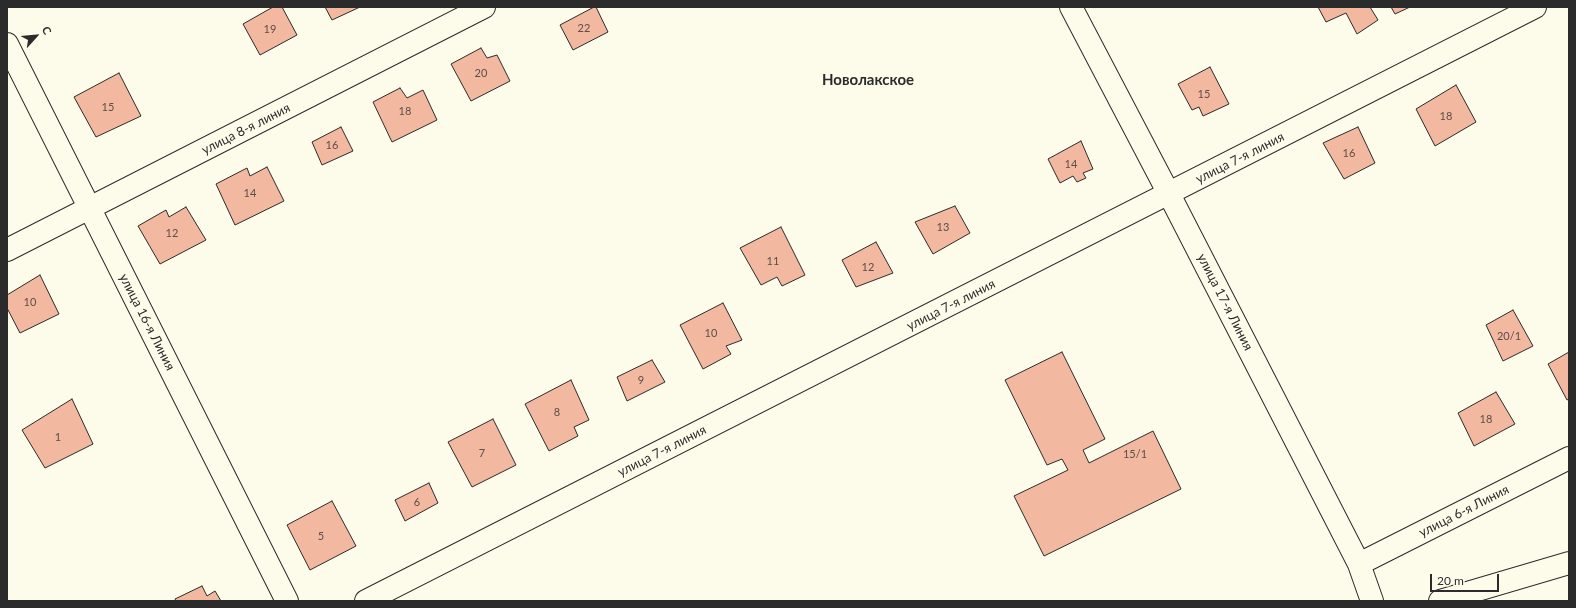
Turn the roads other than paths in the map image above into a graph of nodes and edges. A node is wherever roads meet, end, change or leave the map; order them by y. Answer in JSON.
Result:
{"nodes":[{"id":1,"x":484,"y":7,"type":"edge"},
{"id":2,"x":1070,"y":7,"type":"edge"},
{"id":3,"x":1536,"y":7,"type":"edge"},
{"id":4,"x":7,"y":44,"type":"edge"},
{"id":5,"x":1169,"y":194,"type":"junction"},
{"id":6,"x":91,"y":209,"type":"junction"},
{"id":7,"x":7,"y":250,"type":"edge"},
{"id":8,"x":1569,"y":458,"type":"edge"},
{"id":9,"x":1569,"y":563,"type":"edge"},
{"id":10,"x":1359,"y":564,"type":"junction"},
{"id":11,"x":287,"y":601,"type":"edge"},
{"id":12,"x":366,"y":601,"type":"edge"},
{"id":13,"x":1372,"y":601,"type":"edge"},
{"id":14,"x":1440,"y":601,"type":"edge"}],
"edges":[{"from":1,"to":6,"type":"street","name":"улица 8-я линия"},
{"from":2,"to":5,"type":"street","name":"улица 17-я Линия"},
{"from":3,"to":5,"type":"street","name":"улица 7-я линия"},
{"from":4,"to":6,"type":"street","name":"улица 16-я Линия"},
{"from":5,"to":10,"type":"street","name":"улица 17-я Линия"},
{"from":5,"to":12,"type":"street","name":"улица 7-я линия"},
{"from":6,"to":7,"type":"street","name":"улица 8-я линия"},
{"from":6,"to":11,"type":"street","name":"улица 16-я Линия"},
{"from":8,"to":10,"type":"street","name":"улица 6-я Линия"},
{"from":9,"to":14,"type":"street"},
{"from":10,"to":13,"type":"street","name":"улица 17-я Линия"}]}
